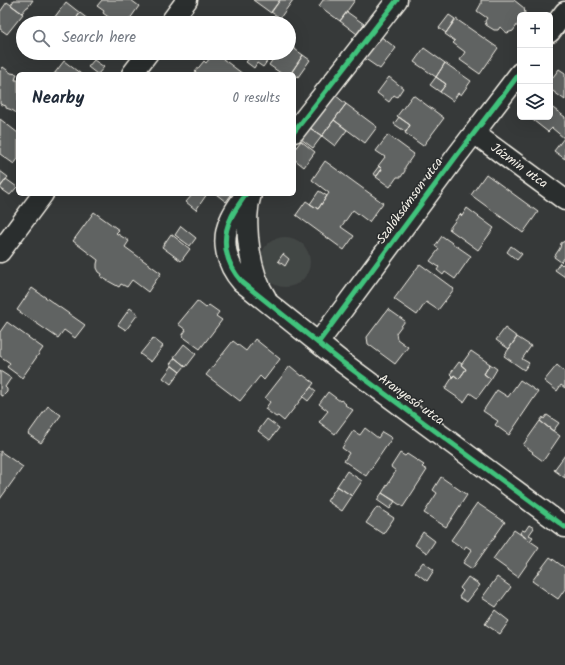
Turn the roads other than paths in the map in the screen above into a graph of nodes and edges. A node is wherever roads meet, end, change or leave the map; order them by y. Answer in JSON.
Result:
{"nodes":[{"id":1,"x":397,"y":0,"type":"edge"},
{"id":2,"x":565,"y":12,"type":"edge"},
{"id":3,"x":553,"y":28,"type":"edge"},
{"id":4,"x":143,"y":60,"type":"edge"},
{"id":5,"x":134,"y":72,"type":"edge"},
{"id":6,"x":517,"y":77,"type":"edge"},
{"id":7,"x":296,"y":129,"type":"edge"},
{"id":8,"x":474,"y":133,"type":"junction"},
{"id":9,"x":42,"y":196,"type":"edge"},
{"id":10,"x":245,"y":196,"type":"edge"},
{"id":11,"x":250,"y":196,"type":"edge"},
{"id":12,"x":565,"y":200,"type":"edge"},
{"id":13,"x":0,"y":252,"type":"edge"},
{"id":14,"x":274,"y":308,"type":"junction"},
{"id":15,"x":318,"y":343,"type":"junction"},
{"id":16,"x":565,"y":527,"type":"edge"}],
"edges":[{"from":1,"to":7,"type":"street"},
{"from":2,"to":3,"type":"street"},
{"from":4,"to":5,"type":"street"},
{"from":6,"to":8,"type":"street","name":"Szalóksámson utca"},
{"from":8,"to":12,"type":"street","name":"Jázmin utca"},
{"from":8,"to":15,"type":"street","name":"Szalóksámson utca"},
{"from":9,"to":13,"type":"street"},
{"from":10,"to":14,"type":"street","name":"Aranyeső utca"},
{"from":11,"to":14,"type":"street"},
{"from":14,"to":15,"type":"street","name":"Aranyeső utca"},
{"from":15,"to":16,"type":"street","name":"Aranyeső utca"}]}
